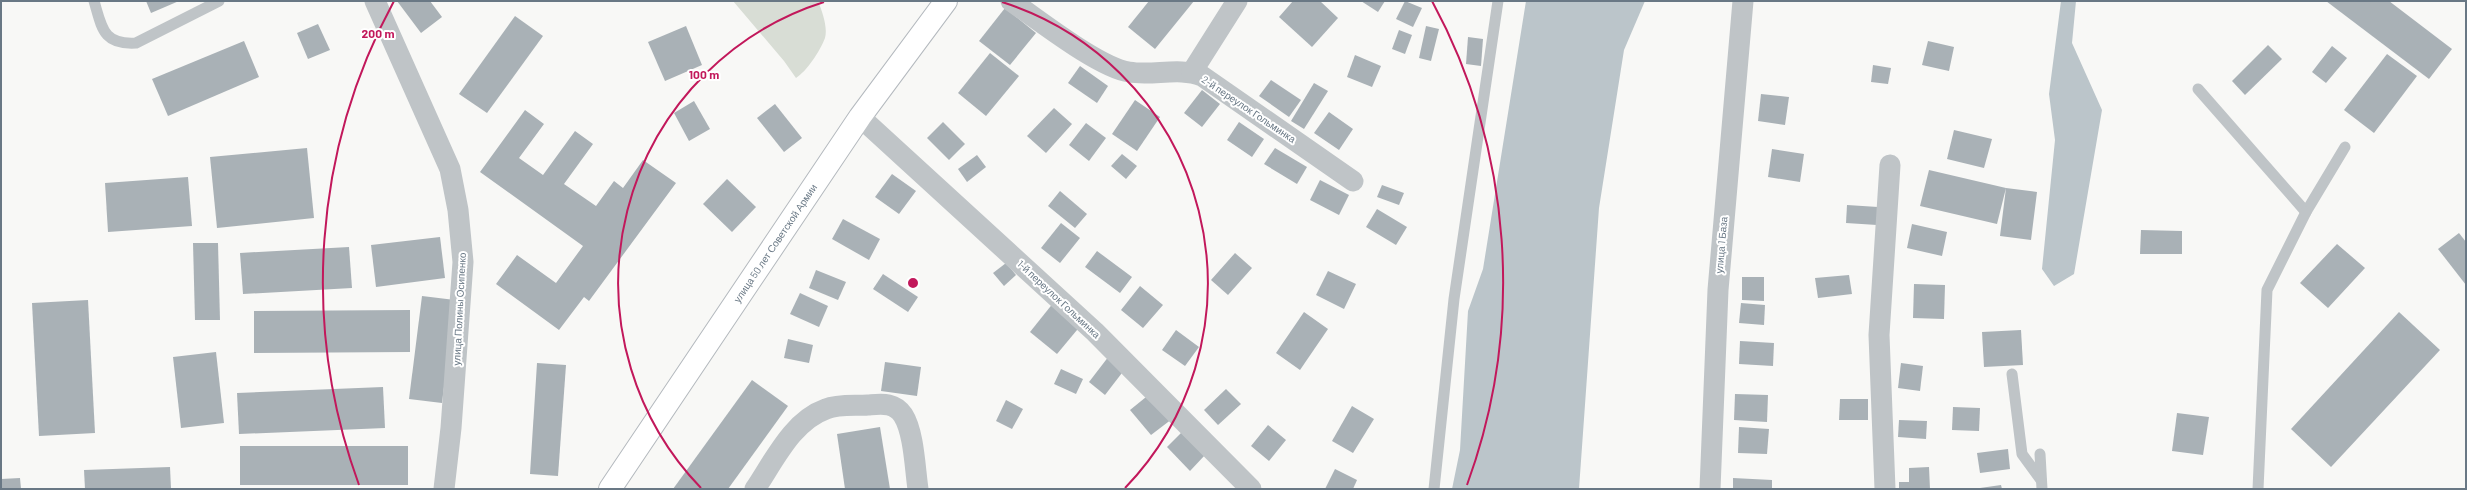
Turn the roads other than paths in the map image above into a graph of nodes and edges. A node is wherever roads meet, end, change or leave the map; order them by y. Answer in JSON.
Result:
{"nodes":[{"id":1,"x":94,"y":1,"type":"edge"},
{"id":2,"x":219,"y":1,"type":"edge"},
{"id":3,"x":375,"y":1,"type":"edge"},
{"id":4,"x":946,"y":1,"type":"edge"},
{"id":5,"x":1011,"y":1,"type":"edge"},
{"id":6,"x":1237,"y":1,"type":"edge"},
{"id":7,"x":1498,"y":1,"type":"edge"},
{"id":8,"x":1743,"y":1,"type":"edge"},
{"id":9,"x":1192,"y":72,"type":"junction"},
{"id":10,"x":2198,"y":88,"type":"dead end"},
{"id":11,"x":860,"y":117,"type":"junction"},
{"id":12,"x":2345,"y":147,"type":"dead end"},
{"id":13,"x":1890,"y":165,"type":"dead end"},
{"id":14,"x":1353,"y":180,"type":"dead end"},
{"id":15,"x":2306,"y":212,"type":"junction"},
{"id":16,"x":2012,"y":374,"type":"dead end"},
{"id":17,"x":2040,"y":454,"type":"dead end"},
{"id":18,"x":2042,"y":484,"type":"edge"},
{"id":19,"x":444,"y":489,"type":"edge"},
{"id":20,"x":610,"y":489,"type":"edge"},
{"id":21,"x":755,"y":489,"type":"edge"},
{"id":22,"x":918,"y":489,"type":"edge"},
{"id":23,"x":1252,"y":489,"type":"edge"},
{"id":24,"x":1434,"y":489,"type":"edge"},
{"id":25,"x":1710,"y":489,"type":"edge"},
{"id":26,"x":1885,"y":489,"type":"edge"},
{"id":27,"x":2258,"y":489,"type":"edge"}],
"edges":[{"from":1,"to":2,"type":"lane"},
{"from":3,"to":19,"type":"street","name":"улица Полины Осипенко"},
{"from":4,"to":11,"type":"main road","name":"улица 50 лет Советской Армии"},
{"from":5,"to":9,"type":"street","name":"2-й переулок Гольминка"},
{"from":6,"to":9,"type":"street"},
{"from":7,"to":24,"type":"lane"},
{"from":8,"to":25,"type":"street","name":"улица 1 База"},
{"from":9,"to":14,"type":"street","name":"2-й переулок Гольминка"},
{"from":10,"to":15,"type":"lane"},
{"from":11,"to":20,"type":"main road","name":"улица 50 лет Советской Армии"},
{"from":11,"to":23,"type":"street","name":"1-й переулок Гольминка"},
{"from":12,"to":15,"type":"lane"},
{"from":13,"to":26,"type":"street"},
{"from":15,"to":27,"type":"lane"},
{"from":16,"to":18,"type":"lane"},
{"from":17,"to":18,"type":"lane"},
{"from":21,"to":22,"type":"street"}]}
